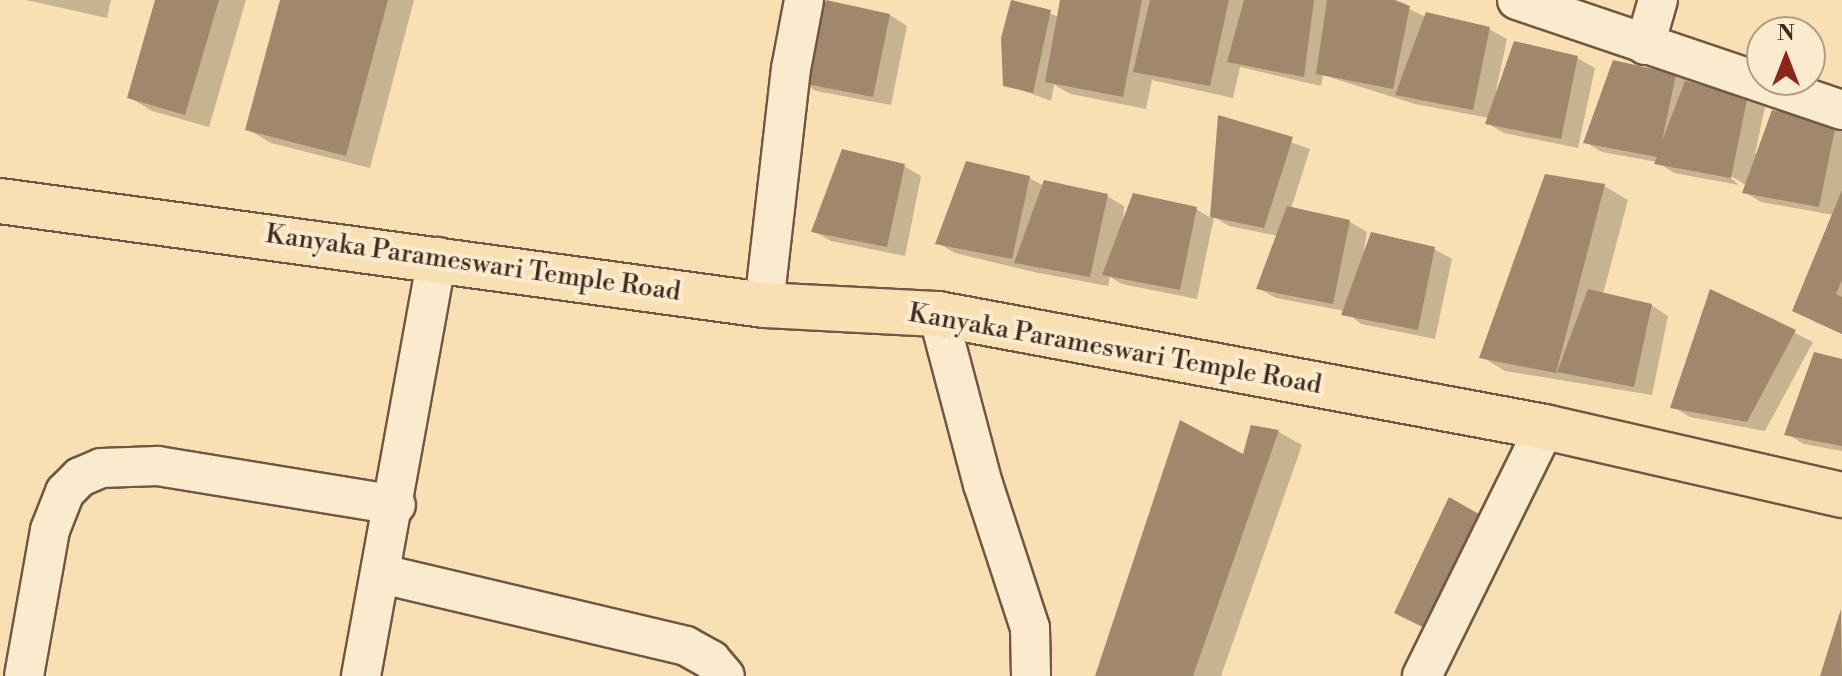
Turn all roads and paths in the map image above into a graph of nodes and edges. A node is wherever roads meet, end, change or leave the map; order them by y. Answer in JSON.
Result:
{"nodes":[{"id":1,"x":804,"y":0,"type":"edge"},
{"id":2,"x":1517,"y":0,"type":"edge"},
{"id":3,"x":1658,"y":0,"type":"edge"},
{"id":4,"x":1645,"y":45,"type":"junction"},
{"id":5,"x":1842,"y":110,"type":"edge"},
{"id":6,"x":0,"y":201,"type":"edge"},
{"id":7,"x":437,"y":257,"type":"junction"},
{"id":8,"x":764,"y":305,"type":"junction"},
{"id":9,"x":938,"y":314,"type":"junction"},
{"id":10,"x":1545,"y":427,"type":"junction"},
{"id":11,"x":1842,"y":495,"type":"edge"},
{"id":12,"x":396,"y":505,"type":"junction"},
{"id":13,"x":382,"y":574,"type":"junction"},
{"id":14,"x":24,"y":676,"type":"edge"},
{"id":15,"x":361,"y":676,"type":"edge"},
{"id":16,"x":725,"y":676,"type":"edge"},
{"id":17,"x":1031,"y":676,"type":"edge"},
{"id":18,"x":1422,"y":676,"type":"edge"}],
"edges":[{"from":1,"to":8,"type":"street"},
{"from":2,"to":4,"type":"street"},
{"from":3,"to":4,"type":"street"},
{"from":4,"to":5,"type":"street"},
{"from":6,"to":7,"type":"main road","name":"Kanyaka Parameswari Temple Road"},
{"from":7,"to":8,"type":"main road","name":"Kanyaka Parameswari Temple Road"},
{"from":7,"to":12,"type":"street"},
{"from":8,"to":9,"type":"main road","name":"Kanyaka Parameswari Temple Road"},
{"from":9,"to":10,"type":"main road","name":"Kanyaka Parameswari Temple Road"},
{"from":9,"to":17,"type":"street"},
{"from":10,"to":11,"type":"main road","name":"Kanyaka Parameswari Temple Road"},
{"from":10,"to":18,"type":"street"},
{"from":12,"to":13,"type":"street"},
{"from":12,"to":14,"type":"street"},
{"from":13,"to":15,"type":"street"},
{"from":13,"to":16,"type":"street"}]}
